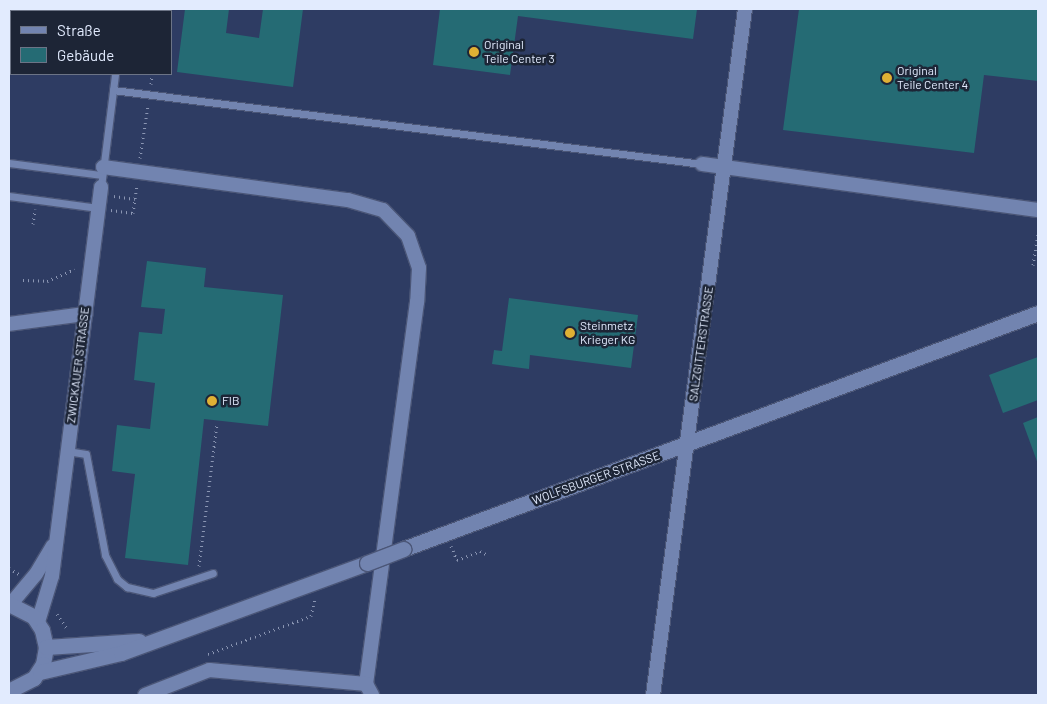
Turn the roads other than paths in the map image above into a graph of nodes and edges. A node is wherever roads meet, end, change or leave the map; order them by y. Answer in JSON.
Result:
{"nodes":[{"id":1,"x":746,"y":9,"type":"edge"},
{"id":2,"x":115,"y":75,"type":"edge"},
{"id":3,"x":113,"y":90,"type":"junction"},
{"id":4,"x":9,"y":163,"type":"edge"},
{"id":5,"x":702,"y":164,"type":"joint"},
{"id":6,"x":724,"y":169,"type":"junction"},
{"id":7,"x":102,"y":176,"type":"junction"},
{"id":8,"x":9,"y":196,"type":"edge"},
{"id":9,"x":98,"y":208,"type":"junction"},
{"id":10,"x":1038,"y":210,"type":"edge"},
{"id":11,"x":1038,"y":313,"type":"edge"},
{"id":12,"x":85,"y":314,"type":"junction"},
{"id":13,"x":9,"y":324,"type":"edge"},
{"id":14,"x":687,"y":444,"type":"junction"},
{"id":15,"x":67,"y":452,"type":"junction"},
{"id":16,"x":55,"y":543,"type":"junction"},
{"id":17,"x":213,"y":573,"type":"dead end"},
{"id":18,"x":9,"y":604,"type":"edge"},
{"id":19,"x":38,"y":622,"type":"junction"},
{"id":20,"x":153,"y":640,"type":"junction"},
{"id":21,"x":46,"y":647,"type":"junction"},
{"id":22,"x":40,"y":672,"type":"junction"},
{"id":23,"x":369,"y":690,"type":"edge"},
{"id":24,"x":9,"y":691,"type":"edge"},
{"id":25,"x":145,"y":695,"type":"edge"},
{"id":26,"x":653,"y":695,"type":"edge"}],
"edges":[{"from":1,"to":6,"type":"street","name":"SALZGITTERSTRASSE"},
{"from":2,"to":3,"type":"lane"},
{"from":3,"to":5,"type":"lane"},
{"from":3,"to":7,"type":"lane"},
{"from":4,"to":7,"type":"lane"},
{"from":5,"to":6,"type":"street"},
{"from":6,"to":10,"type":"street"},
{"from":6,"to":14,"type":"street","name":"SALZGITTERSTRASSE"},
{"from":7,"to":9,"type":"street","name":"ZWICKAUER STRASSE"},
{"from":7,"to":23,"type":"street"},
{"from":8,"to":9,"type":"lane"},
{"from":9,"to":12,"type":"street","name":"ZWICKAUER STRASSE"},
{"from":11,"to":14,"type":"street","name":"WOLFSBURGER STRASSE"},
{"from":12,"to":13,"type":"street"},
{"from":12,"to":15,"type":"street","name":"ZWICKAUER STRASSE"},
{"from":14,"to":20,"type":"street","name":"WOLFSBURGER STRASSE","bridge":true},
{"from":14,"to":26,"type":"street","name":"SALZGITTERSTRASSE"},
{"from":15,"to":16,"type":"street","name":"ZWICKAUER STRASSE"},
{"from":15,"to":17,"type":"lane"},
{"from":16,"to":18,"type":"street","name":"ZWICKAUER STRASSE"},
{"from":16,"to":19,"type":"street","name":"ZWICKAUER STRASSE"},
{"from":18,"to":19,"type":"street"},
{"from":19,"to":21,"type":"street"},
{"from":20,"to":21,"type":"street","name":"WOLFSBURGER STRASSE"},
{"from":20,"to":22,"type":"street","name":"WOLFSBURGER STRASSE"},
{"from":21,"to":22,"type":"street"},
{"from":22,"to":24,"type":"street"},
{"from":23,"to":25,"type":"street"}]}
